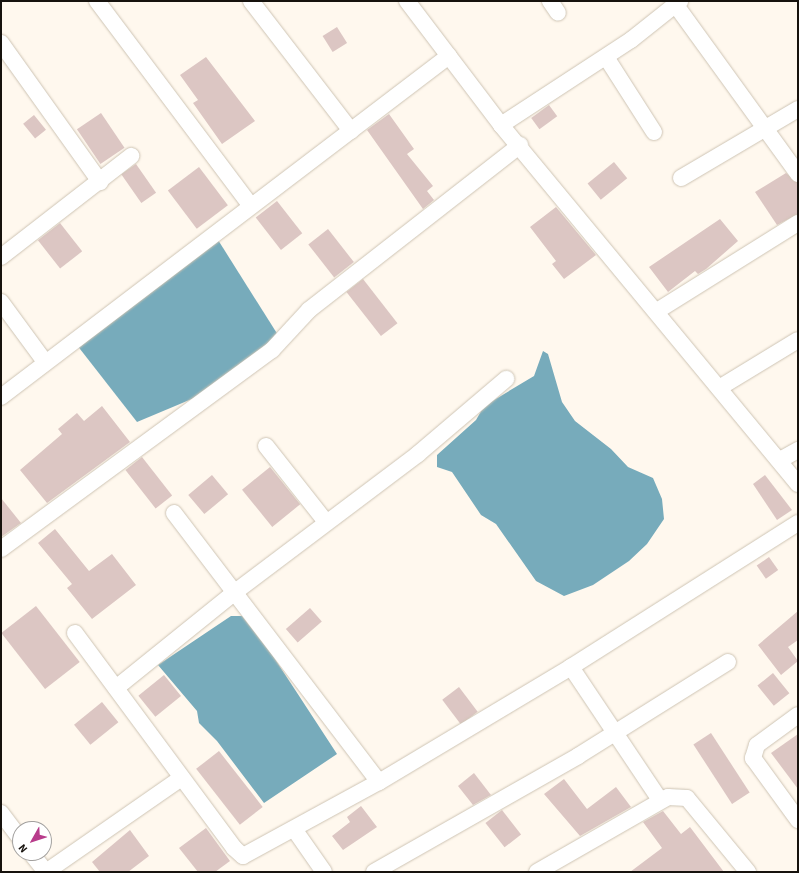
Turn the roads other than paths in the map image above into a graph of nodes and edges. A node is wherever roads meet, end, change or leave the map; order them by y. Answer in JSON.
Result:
{"nodes":[{"id":1,"x":97,"y":1,"type":"edge"},
{"id":2,"x":251,"y":1,"type":"edge"},
{"id":3,"x":407,"y":1,"type":"edge"},
{"id":4,"x":669,"y":4,"type":"edge"},
{"id":5,"x":1,"y":43,"type":"edge"},
{"id":6,"x":449,"y":56,"type":"junction"},
{"id":7,"x":606,"y":57,"type":"junction"},
{"id":8,"x":798,"y":109,"type":"edge"},
{"id":9,"x":501,"y":125,"type":"junction"},
{"id":10,"x":766,"y":126,"type":"junction"},
{"id":11,"x":351,"y":131,"type":"junction"},
{"id":12,"x":654,"y":132,"type":"dead end"},
{"id":13,"x":520,"y":145,"type":"junction"},
{"id":14,"x":131,"y":156,"type":"dead end"},
{"id":15,"x":798,"y":174,"type":"edge"},
{"id":16,"x":681,"y":178,"type":"dead end"},
{"id":17,"x":100,"y":182,"type":"junction"},
{"id":18,"x":250,"y":205,"type":"junction"},
{"id":19,"x":798,"y":223,"type":"edge"},
{"id":20,"x":1,"y":258,"type":"edge"},
{"id":21,"x":1,"y":302,"type":"edge"},
{"id":22,"x":657,"y":311,"type":"junction"},
{"id":23,"x":798,"y":340,"type":"edge"},
{"id":24,"x":45,"y":362,"type":"junction"},
{"id":25,"x":506,"y":379,"type":"dead end"},
{"id":26,"x":719,"y":388,"type":"junction"},
{"id":27,"x":1,"y":397,"type":"edge"},
{"id":28,"x":266,"y":446,"type":"dead end"},
{"id":29,"x":798,"y":450,"type":"edge"},
{"id":30,"x":780,"y":460,"type":"junction"},
{"id":31,"x":798,"y":484,"type":"edge"},
{"id":32,"x":174,"y":513,"type":"dead end"},
{"id":33,"x":326,"y":522,"type":"junction"},
{"id":34,"x":798,"y":523,"type":"edge"},
{"id":35,"x":1,"y":549,"type":"edge"},
{"id":36,"x":235,"y":592,"type":"junction"},
{"id":37,"x":75,"y":633,"type":"dead end"},
{"id":38,"x":728,"y":662,"type":"dead end"},
{"id":39,"x":571,"y":667,"type":"junction"},
{"id":40,"x":116,"y":688,"type":"junction"},
{"id":41,"x":798,"y":715,"type":"edge"},
{"id":42,"x":614,"y":733,"type":"junction"},
{"id":43,"x":181,"y":778,"type":"junction"},
{"id":44,"x":379,"y":782,"type":"junction"},
{"id":45,"x":660,"y":800,"type":"junction"},
{"id":46,"x":1,"y":813,"type":"edge"},
{"id":47,"x":798,"y":820,"type":"edge"},
{"id":48,"x":12,"y":827,"type":"edge"},
{"id":49,"x":294,"y":829,"type":"junction"},
{"id":50,"x":37,"y":861,"type":"edge"},
{"id":51,"x":46,"y":872,"type":"edge"},
{"id":52,"x":324,"y":872,"type":"edge"},
{"id":53,"x":374,"y":872,"type":"edge"},
{"id":54,"x":537,"y":872,"type":"edge"},
{"id":55,"x":748,"y":872,"type":"edge"}],
"edges":[{"from":1,"to":18,"type":"street"},
{"from":2,"to":11,"type":"street"},
{"from":3,"to":6,"type":"street"},
{"from":4,"to":7,"type":"street"},
{"from":4,"to":10,"type":"street"},
{"from":5,"to":17,"type":"street"},
{"from":6,"to":9,"type":"street"},
{"from":6,"to":11,"type":"street"},
{"from":7,"to":9,"type":"street"},
{"from":7,"to":12,"type":"street"},
{"from":8,"to":10,"type":"street"},
{"from":9,"to":13,"type":"street"},
{"from":10,"to":15,"type":"street"},
{"from":10,"to":16,"type":"street"},
{"from":11,"to":18,"type":"street"},
{"from":13,"to":22,"type":"street"},
{"from":13,"to":35,"type":"street"},
{"from":14,"to":17,"type":"street"},
{"from":17,"to":20,"type":"street"},
{"from":18,"to":24,"type":"street"},
{"from":19,"to":22,"type":"street"},
{"from":21,"to":24,"type":"street"},
{"from":22,"to":26,"type":"street"},
{"from":23,"to":26,"type":"street"},
{"from":24,"to":27,"type":"street"},
{"from":25,"to":33,"type":"street"},
{"from":26,"to":30,"type":"street"},
{"from":28,"to":33,"type":"street"},
{"from":29,"to":30,"type":"street"},
{"from":30,"to":31,"type":"street"},
{"from":32,"to":36,"type":"street"},
{"from":33,"to":36,"type":"street"},
{"from":34,"to":39,"type":"street"},
{"from":36,"to":40,"type":"street"},
{"from":36,"to":44,"type":"street"},
{"from":37,"to":40,"type":"street"},
{"from":38,"to":42,"type":"street"},
{"from":39,"to":42,"type":"street"},
{"from":39,"to":44,"type":"street"},
{"from":40,"to":43,"type":"street"},
{"from":41,"to":47,"type":"street"},
{"from":42,"to":45,"type":"street"},
{"from":42,"to":53,"type":"street"},
{"from":43,"to":49,"type":"street"},
{"from":43,"to":51,"type":"street"},
{"from":44,"to":49,"type":"street"},
{"from":45,"to":54,"type":"street"},
{"from":45,"to":55,"type":"street"},
{"from":46,"to":48,"type":"street"},
{"from":49,"to":52,"type":"street"},
{"from":50,"to":51,"type":"street"}]}
